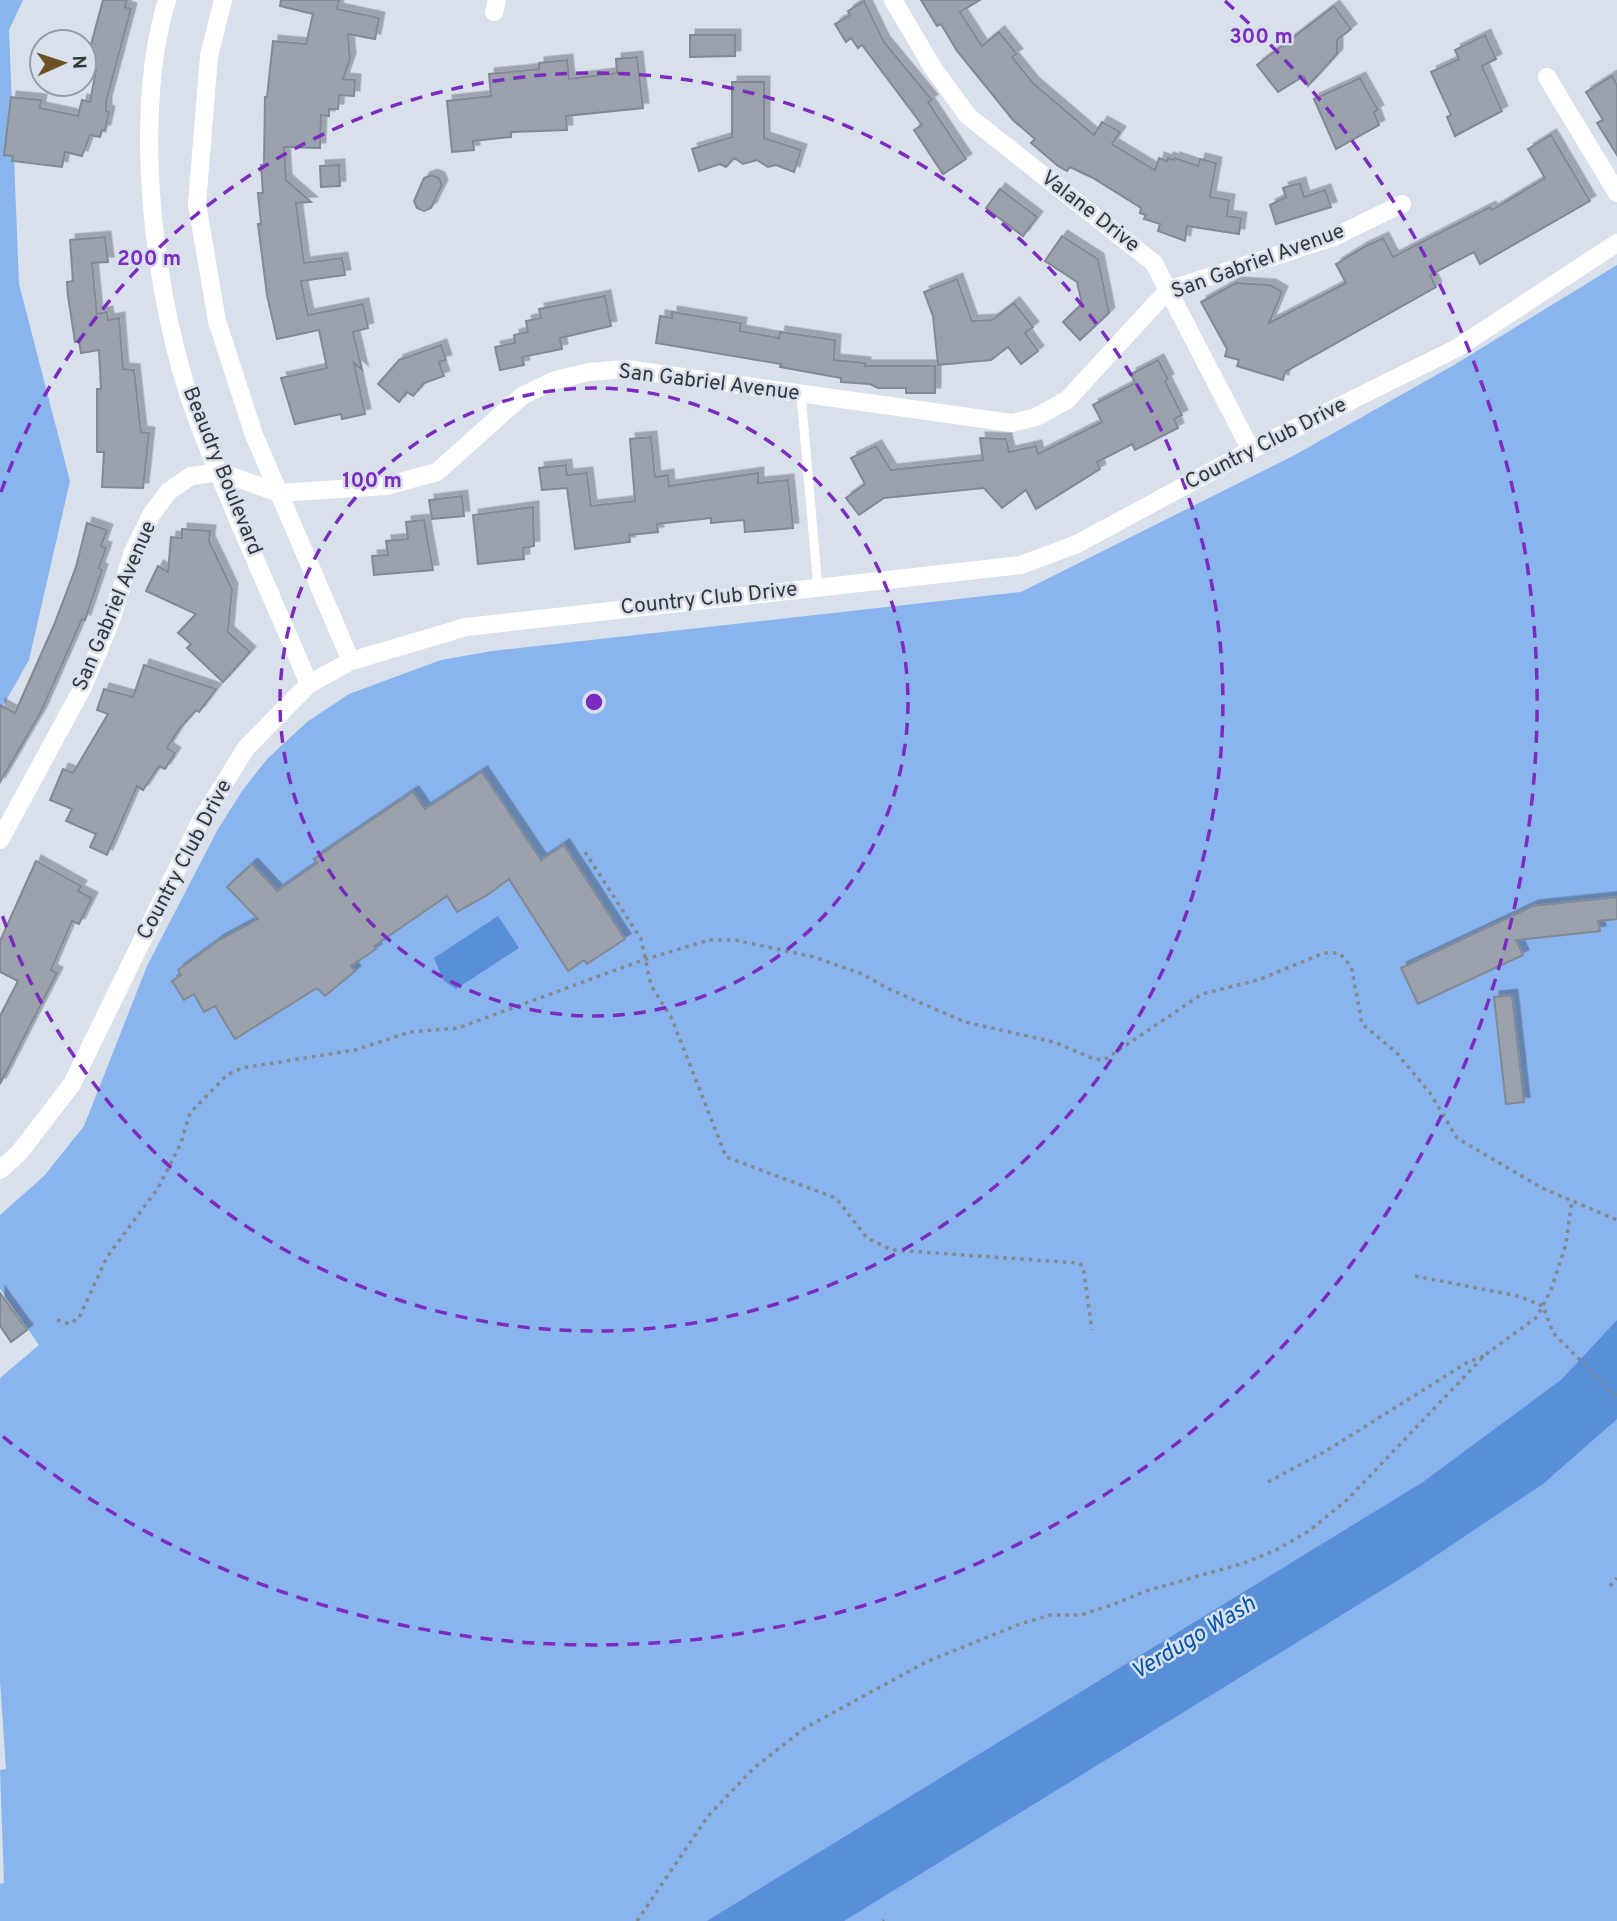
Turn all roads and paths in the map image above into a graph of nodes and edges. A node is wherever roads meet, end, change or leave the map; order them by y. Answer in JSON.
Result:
{"nodes":[{"id":1,"x":167,"y":0,"type":"edge"},
{"id":2,"x":223,"y":0,"type":"edge"},
{"id":3,"x":893,"y":0,"type":"edge"},
{"id":4,"x":1547,"y":77,"type":"dead end"},
{"id":5,"x":1617,"y":193,"type":"edge"},
{"id":6,"x":1402,"y":204,"type":"dead end"},
{"id":7,"x":1617,"y":243,"type":"edge"},
{"id":8,"x":1168,"y":290,"type":"junction"},
{"id":9,"x":801,"y":395,"type":"junction"},
{"id":10,"x":1251,"y":450,"type":"junction"},
{"id":11,"x":220,"y":472,"type":"junction"},
{"id":12,"x":279,"y":493,"type":"junction"},
{"id":13,"x":818,"y":588,"type":"junction"},
{"id":14,"x":351,"y":661,"type":"junction"},
{"id":15,"x":309,"y":684,"type":"junction"},
{"id":16,"x":0,"y":840,"type":"edge"},
{"id":17,"x":585,"y":852,"type":"dead end"},
{"id":18,"x":643,"y":960,"type":"junction"},
{"id":19,"x":0,"y":1170,"type":"edge"},
{"id":20,"x":1572,"y":1200,"type":"junction"},
{"id":21,"x":1617,"y":1220,"type":"edge"},
{"id":22,"x":1415,"y":1276,"type":"dead end"},
{"id":23,"x":1543,"y":1306,"type":"junction"},
{"id":24,"x":57,"y":1320,"type":"dead end"},
{"id":25,"x":1092,"y":1330,"type":"dead end"},
{"id":26,"x":1485,"y":1356,"type":"junction"},
{"id":27,"x":1617,"y":1397,"type":"edge"},
{"id":28,"x":1268,"y":1482,"type":"dead end"},
{"id":29,"x":1617,"y":1578,"type":"edge"},
{"id":30,"x":1610,"y":1586,"type":"dead end"},
{"id":31,"x":637,"y":1921,"type":"edge"}],
"edges":[{"from":1,"to":11,"type":"street","name":"Beaudry Boulevard"},
{"from":2,"to":12,"type":"street","name":"Beaudry Boulevard"},
{"from":3,"to":8,"type":"street","name":"Valane Drive"},
{"from":4,"to":5,"type":"street"},
{"from":6,"to":8,"type":"street","name":"San Gabriel Avenue"},
{"from":7,"to":10,"type":"street","name":"Country Club Drive"},
{"from":8,"to":9,"type":"street","name":"San Gabriel Avenue"},
{"from":8,"to":10,"type":"street","name":"Valane Drive"},
{"from":9,"to":12,"type":"street","name":"San Gabriel Avenue"},
{"from":9,"to":13,"type":"lane"},
{"from":10,"to":13,"type":"street","name":"Country Club Drive"},
{"from":11,"to":12,"type":"street","name":"San Gabriel Avenue"},
{"from":11,"to":15,"type":"street","name":"Beaudry Boulevard"},
{"from":11,"to":16,"type":"street","name":"San Gabriel Avenue"},
{"from":12,"to":14,"type":"street","name":"Beaudry Boulevard"},
{"from":13,"to":14,"type":"street","name":"Country Club Drive"},
{"from":14,"to":15,"type":"street","name":"Country Club Drive"},
{"from":15,"to":19,"type":"street","name":"Country Club Drive"},
{"from":17,"to":18,"type":"path"},
{"from":18,"to":20,"type":"path"},
{"from":18,"to":24,"type":"path"},
{"from":18,"to":25,"type":"path"},
{"from":20,"to":21,"type":"path"},
{"from":20,"to":23,"type":"path"},
{"from":22,"to":23,"type":"path"},
{"from":23,"to":26,"type":"path"},
{"from":23,"to":27,"type":"path"},
{"from":26,"to":28,"type":"path"},
{"from":26,"to":31,"type":"path"},
{"from":29,"to":30,"type":"path"}]}
